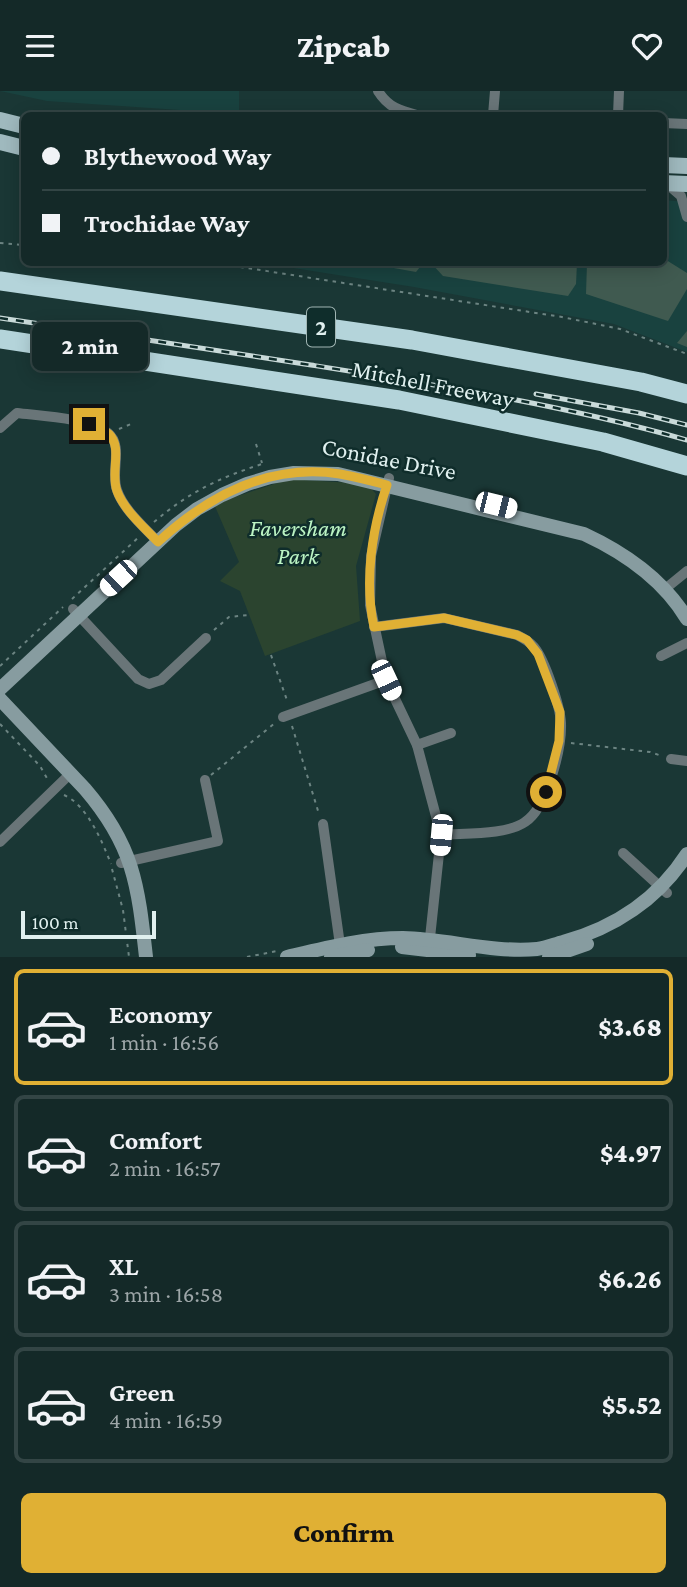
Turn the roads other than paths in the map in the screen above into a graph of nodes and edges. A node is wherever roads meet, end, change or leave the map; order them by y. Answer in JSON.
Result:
{"nodes":[{"id":1,"x":378,"y":91,"type":"edge"},
{"id":2,"x":495,"y":91,"type":"edge"},
{"id":3,"x":619,"y":91,"type":"edge"},
{"id":4,"x":406,"y":112,"type":"edge"},
{"id":5,"x":493,"y":112,"type":"edge"},
{"id":6,"x":618,"y":112,"type":"edge"},
{"id":7,"x":0,"y":120,"type":"edge"},
{"id":8,"x":667,"y":123,"type":"edge"},
{"id":9,"x":687,"y":124,"type":"edge"},
{"id":10,"x":21,"y":125,"type":"edge"},
{"id":11,"x":0,"y":142,"type":"edge"},
{"id":12,"x":21,"y":147,"type":"edge"},
{"id":13,"x":667,"y":165,"type":"edge"},
{"id":14,"x":687,"y":166,"type":"edge"},
{"id":15,"x":667,"y":183,"type":"edge"},
{"id":16,"x":687,"y":184,"type":"edge"},
{"id":17,"x":667,"y":185,"type":"edge"},
{"id":18,"x":687,"y":217,"type":"edge"},
{"id":19,"x":0,"y":281,"type":"edge"},
{"id":20,"x":0,"y":339,"type":"edge"},
{"id":21,"x":687,"y":394,"type":"edge"},
{"id":22,"x":0,"y":428,"type":"edge"},
{"id":23,"x":687,"y":466,"type":"edge"},
{"id":24,"x":388,"y":482,"type":"junction"},
{"id":25,"x":152,"y":535,"type":"junction"},
{"id":26,"x":687,"y":571,"type":"edge"},
{"id":27,"x":668,"y":587,"type":"junction"},
{"id":28,"x":687,"y":604,"type":"edge"},
{"id":29,"x":76,"y":612,"type":"junction"},
{"id":30,"x":687,"y":619,"type":"edge"},
{"id":31,"x":374,"y":627,"type":"junction"},
{"id":32,"x":206,"y":638,"type":"road end"},
{"id":33,"x":687,"y":643,"type":"edge"},
{"id":34,"x":661,"y":656,"type":"dead end"},
{"id":35,"x":0,"y":677,"type":"edge"},
{"id":36,"x":386,"y":680,"type":"junction"},
{"id":37,"x":0,"y":689,"type":"edge"},
{"id":38,"x":0,"y":699,"type":"edge"},
{"id":39,"x":0,"y":710,"type":"edge"},
{"id":40,"x":288,"y":715,"type":"road end"},
{"id":41,"x":451,"y":733,"type":"dead end"},
{"id":42,"x":417,"y":745,"type":"junction"},
{"id":43,"x":671,"y":759,"type":"road end"},
{"id":44,"x":687,"y":761,"type":"edge"},
{"id":45,"x":205,"y":780,"type":"road end"},
{"id":46,"x":63,"y":781,"type":"junction"},
{"id":47,"x":323,"y":824,"type":"road end"},
{"id":48,"x":441,"y":835,"type":"junction"},
{"id":49,"x":0,"y":842,"type":"edge"},
{"id":50,"x":622,"y":853,"type":"dead end"},
{"id":51,"x":687,"y":854,"type":"edge"},
{"id":52,"x":125,"y":861,"type":"junction"},
{"id":53,"x":687,"y":868,"type":"edge"},
{"id":54,"x":664,"y":890,"type":"junction"},
{"id":55,"x":430,"y":944,"type":"junction"},
{"id":56,"x":337,"y":952,"type":"edge"},
{"id":57,"x":287,"y":953,"type":"edge"},
{"id":58,"x":541,"y":954,"type":"edge"},
{"id":59,"x":138,"y":957,"type":"edge"},
{"id":60,"x":146,"y":957,"type":"edge"},
{"id":61,"x":491,"y":957,"type":"edge"}],
"edges":[{"from":1,"to":4,"type":"street"},
{"from":2,"to":5,"type":"street"},
{"from":3,"to":6,"type":"street"},
{"from":7,"to":10,"type":"main road"},
{"from":8,"to":9,"type":"street"},
{"from":11,"to":12,"type":"main road"},
{"from":13,"to":14,"type":"main road"},
{"from":15,"to":16,"type":"main road"},
{"from":17,"to":18,"type":"street"},
{"from":19,"to":21,"type":"highway","name":"Mitchell Freeway","number":"2"},
{"from":20,"to":23,"type":"highway","name":"Mitchell Freeway"},
{"from":22,"to":25,"type":"street"},
{"from":24,"to":25,"type":"street","name":"Conidae Drive"},
{"from":24,"to":25,"type":"street","name":"Conidae Drive"},
{"from":24,"to":27,"type":"street","name":"Conidae Drive"},
{"from":24,"to":31,"type":"street"},
{"from":25,"to":29,"type":"street","name":"Conidae Drive"},
{"from":26,"to":27,"type":"street"},
{"from":27,"to":28,"type":"street","name":"Conidae Drive"},
{"from":27,"to":30,"type":"street","name":"Conidae Drive"},
{"from":29,"to":32,"type":"street"},
{"from":29,"to":35,"type":"street","name":"Conidae Drive"},
{"from":29,"to":37,"type":"street","name":"Conidae Drive"},
{"from":31,"to":36,"type":"street"},
{"from":31,"to":48,"type":"street"},
{"from":33,"to":34,"type":"street"},
{"from":36,"to":40,"type":"street"},
{"from":36,"to":42,"type":"street"},
{"from":38,"to":46,"type":"street"},
{"from":39,"to":46,"type":"street"},
{"from":41,"to":42,"type":"street"},
{"from":42,"to":48,"type":"street"},
{"from":43,"to":44,"type":"street"},
{"from":45,"to":52,"type":"street"},
{"from":46,"to":49,"type":"street"},
{"from":46,"to":52,"type":"street"},
{"from":47,"to":56,"type":"street"},
{"from":48,"to":55,"type":"street"},
{"from":50,"to":54,"type":"street"},
{"from":51,"to":54,"type":"street"},
{"from":52,"to":59,"type":"street"},
{"from":52,"to":60,"type":"street"},
{"from":53,"to":54,"type":"street"},
{"from":54,"to":58,"type":"street"},
{"from":55,"to":56,"type":"street"},
{"from":55,"to":58,"type":"street"},
{"from":55,"to":61,"type":"street"},
{"from":56,"to":57,"type":"street"}]}
